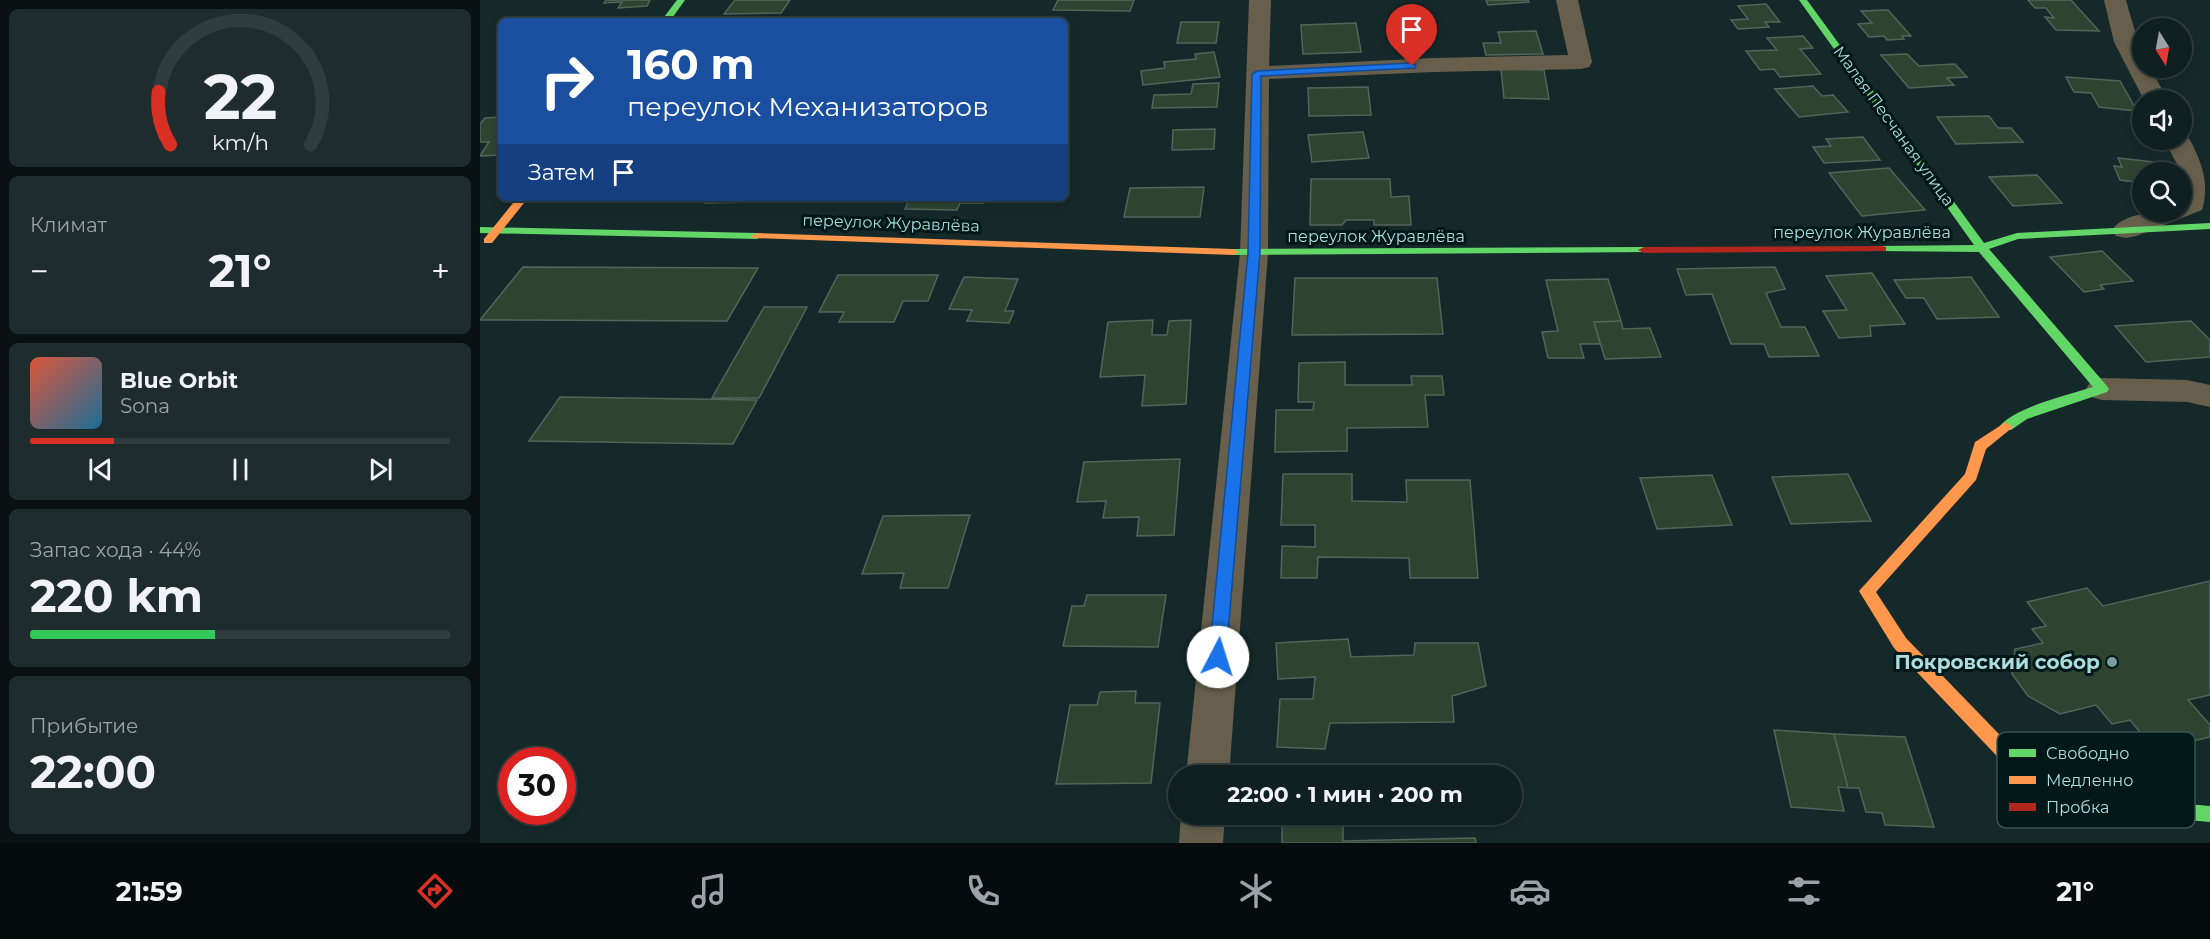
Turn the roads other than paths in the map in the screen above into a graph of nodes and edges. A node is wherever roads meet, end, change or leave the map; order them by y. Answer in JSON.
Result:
{"nodes":[{"id":1,"x":681,"y":0,"type":"edge"},
{"id":2,"x":1260,"y":0,"type":"edge"},
{"id":3,"x":1567,"y":0,"type":"edge"},
{"id":4,"x":1803,"y":0,"type":"edge"},
{"id":5,"x":2115,"y":0,"type":"edge"},
{"id":6,"x":666,"y":18,"type":"edge"},
{"id":7,"x":1257,"y":74,"type":"junction"},
{"id":8,"x":2151,"y":90,"type":"edge"},
{"id":9,"x":2192,"y":168,"type":"edge"},
{"id":10,"x":521,"y":201,"type":"edge"},
{"id":11,"x":2192,"y":204,"type":"edge"},
{"id":12,"x":2146,"y":222,"type":"edge"},
{"id":13,"x":2210,"y":226,"type":"edge"},
{"id":14,"x":480,"y":230,"type":"edge"},
{"id":15,"x":498,"y":230,"type":"junction"},
{"id":16,"x":2126,"y":230,"type":"junction"},
{"id":17,"x":1982,"y":248,"type":"junction"},
{"id":18,"x":480,"y":250,"type":"edge"},
{"id":19,"x":1254,"y":253,"type":"junction"},
{"id":20,"x":2102,"y":389,"type":"junction"},
{"id":21,"x":2210,"y":396,"type":"edge"},
{"id":22,"x":1997,"y":745,"type":"edge"},
{"id":23,"x":1208,"y":765,"type":"edge"},
{"id":24,"x":2195,"y":813,"type":"edge"},
{"id":25,"x":2210,"y":814,"type":"edge"},
{"id":26,"x":1202,"y":825,"type":"edge"},
{"id":27,"x":1201,"y":843,"type":"edge"}],
"edges":[{"from":1,"to":6,"type":"street"},
{"from":2,"to":7,"type":"street"},
{"from":3,"to":7,"type":"street"},
{"from":4,"to":17,"type":"street","name":"Малая Песчаная улица"},
{"from":5,"to":8,"type":"street"},
{"from":7,"to":19,"type":"street"},
{"from":9,"to":11,"type":"street"},
{"from":10,"to":15,"type":"street"},
{"from":12,"to":16,"type":"street"},
{"from":13,"to":16,"type":"street","name":"переулок Журавлёва"},
{"from":14,"to":15,"type":"street","name":"переулок Журавлёва"},
{"from":15,"to":18,"type":"street"},
{"from":15,"to":19,"type":"street","name":"переулок Журавлёва"},
{"from":16,"to":17,"type":"street","name":"переулок Журавлёва"},
{"from":17,"to":19,"type":"street","name":"переулок Журавлёва"},
{"from":17,"to":20,"type":"street","name":"Малая Песчаная улица"},
{"from":19,"to":23,"type":"street"},
{"from":20,"to":21,"type":"street"},
{"from":20,"to":22,"type":"street"},
{"from":24,"to":25,"type":"street"},
{"from":26,"to":27,"type":"street"}]}
